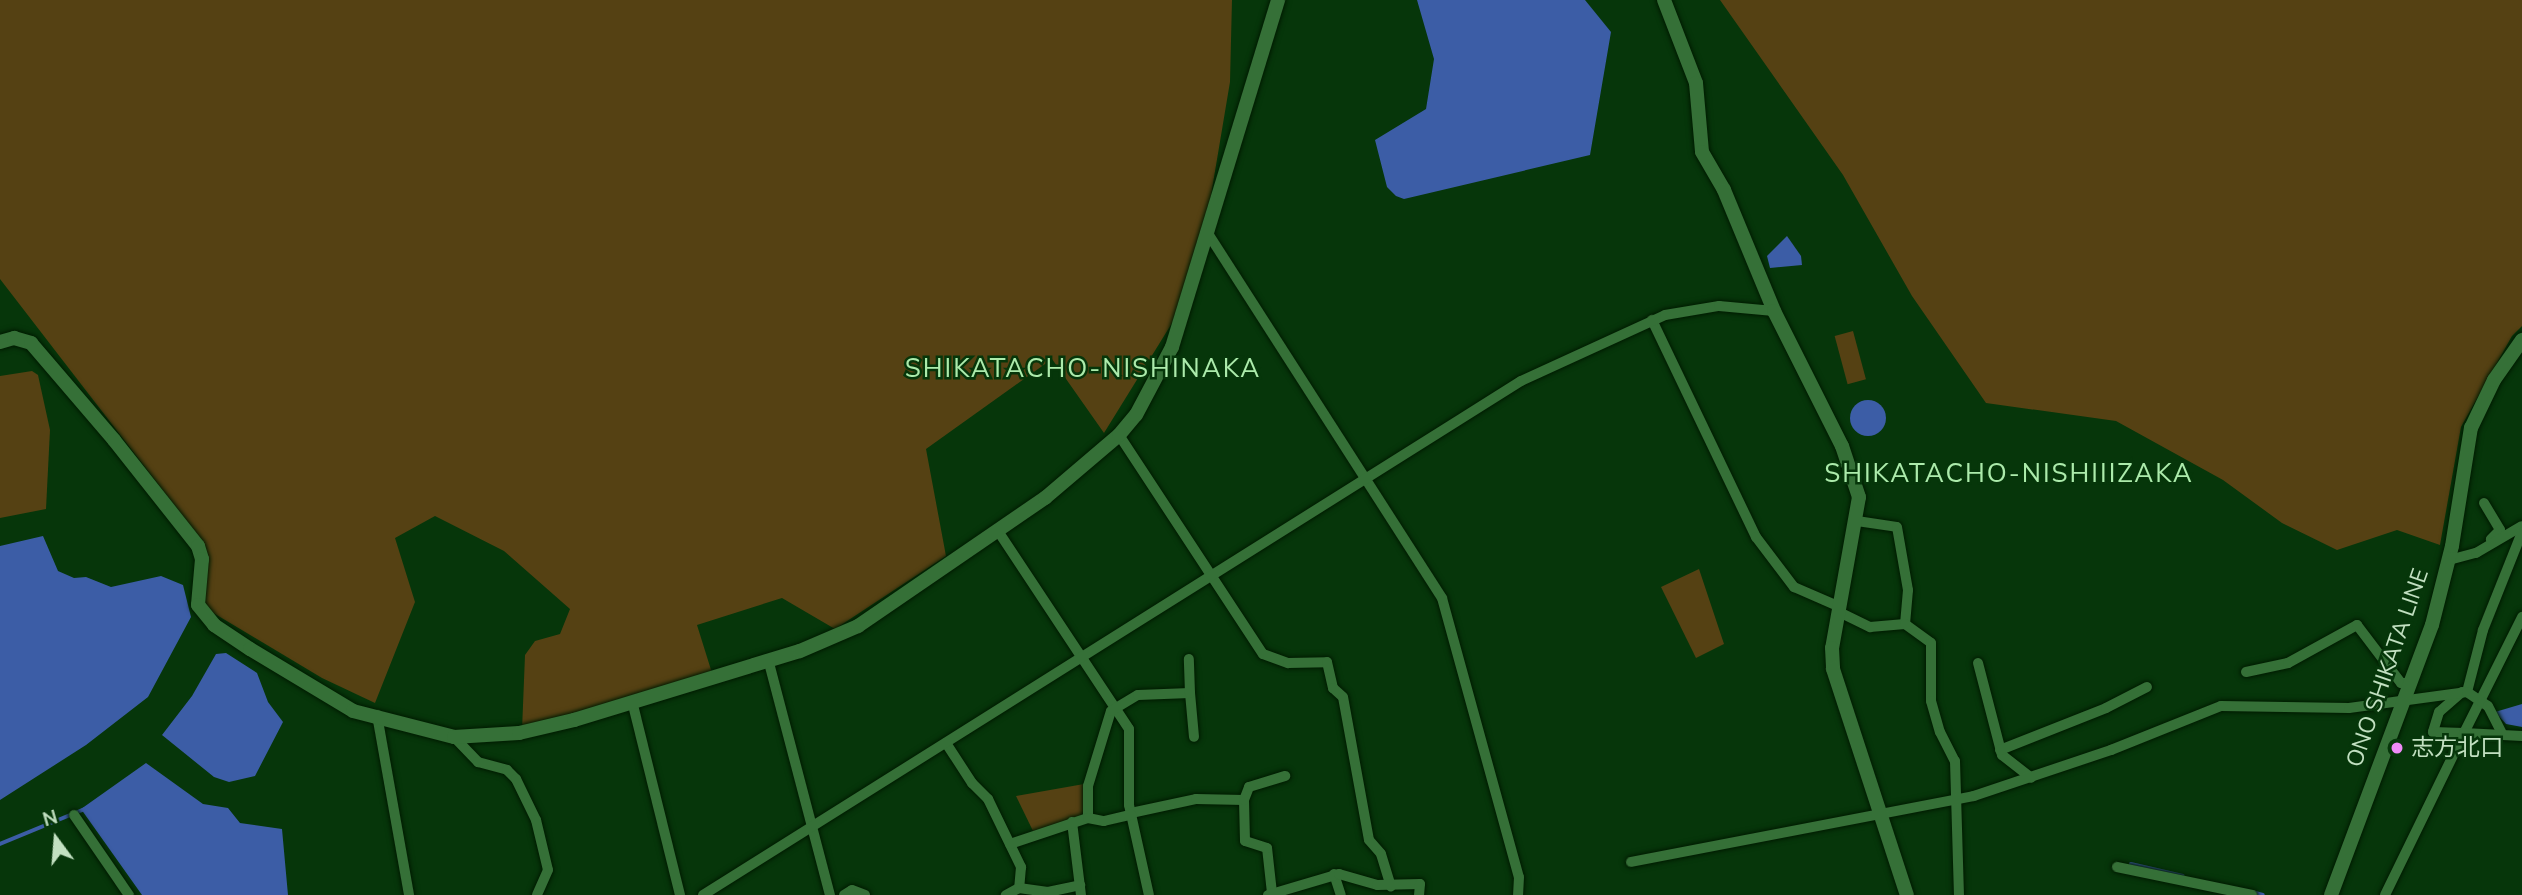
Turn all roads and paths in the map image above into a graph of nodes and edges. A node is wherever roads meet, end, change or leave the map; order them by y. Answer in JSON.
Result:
{"nodes":[{"id":1,"x":1278,"y":0,"type":"edge"},
{"id":2,"x":1664,"y":0,"type":"edge"},
{"id":3,"x":1207,"y":232,"type":"junction"},
{"id":4,"x":1774,"y":311,"type":"junction"},
{"id":5,"x":1652,"y":320,"type":"junction"},
{"id":6,"x":2522,"y":340,"type":"edge"},
{"id":7,"x":0,"y":342,"type":"edge"},
{"id":8,"x":1119,"y":435,"type":"junction"},
{"id":9,"x":1365,"y":478,"type":"junction"},
{"id":10,"x":2484,"y":503,"type":"dead end"},
{"id":11,"x":1857,"y":521,"type":"junction"},
{"id":12,"x":2522,"y":526,"type":"edge"},
{"id":13,"x":998,"y":531,"type":"junction"},
{"id":14,"x":2522,"y":532,"type":"edge"},
{"id":15,"x":2469,"y":556,"type":"junction"},
{"id":16,"x":2449,"y":560,"type":"junction"},
{"id":17,"x":1211,"y":576,"type":"junction"},
{"id":18,"x":1838,"y":609,"type":"junction"},
{"id":19,"x":2522,"y":617,"type":"edge"},
{"id":20,"x":1905,"y":624,"type":"junction"},
{"id":21,"x":768,"y":659,"type":"junction"},
{"id":22,"x":1189,"y":659,"type":"dead end"},
{"id":23,"x":1079,"y":660,"type":"junction"},
{"id":24,"x":1978,"y":663,"type":"dead end"},
{"id":25,"x":2246,"y":672,"type":"dead end"},
{"id":26,"x":2409,"y":683,"type":"junction"},
{"id":27,"x":2147,"y":687,"type":"dead end"},
{"id":28,"x":1190,"y":692,"type":"junction"},
{"id":29,"x":2465,"y":692,"type":"junction"},
{"id":30,"x":2479,"y":700,"type":"junction"},
{"id":31,"x":632,"y":701,"type":"junction"},
{"id":32,"x":2404,"y":701,"type":"junction"},
{"id":33,"x":1115,"y":707,"type":"junction"},
{"id":34,"x":377,"y":715,"type":"junction"},
{"id":35,"x":2501,"y":732,"type":"junction"},
{"id":36,"x":2464,"y":733,"type":"junction"},
{"id":37,"x":2522,"y":736,"type":"edge"},
{"id":38,"x":454,"y":737,"type":"junction"},
{"id":39,"x":1194,"y":737,"type":"dead end"},
{"id":40,"x":946,"y":743,"type":"junction"},
{"id":41,"x":2000,"y":750,"type":"junction"},
{"id":42,"x":1285,"y":776,"type":"dead end"},
{"id":43,"x":2031,"y":778,"type":"junction"},
{"id":44,"x":1955,"y":798,"type":"junction"},
{"id":45,"x":1244,"y":800,"type":"junction"},
{"id":46,"x":1131,"y":814,"type":"junction"},
{"id":47,"x":1880,"y":814,"type":"junction"},
{"id":48,"x":74,"y":815,"type":"dead end"},
{"id":49,"x":1088,"y":818,"type":"junction"},
{"id":50,"x":1072,"y":822,"type":"junction"},
{"id":51,"x":814,"y":825,"type":"junction"},
{"id":52,"x":1010,"y":844,"type":"junction"},
{"id":53,"x":1631,"y":862,"type":"dead end"},
{"id":54,"x":2117,"y":867,"type":"dead end"},
{"id":55,"x":1334,"y":874,"type":"junction"},
{"id":56,"x":1391,"y":886,"type":"junction"},
{"id":57,"x":1018,"y":888,"type":"junction"},
{"id":58,"x":1081,"y":890,"type":"edge"},
{"id":59,"x":1270,"y":894,"type":"edge"},
{"id":60,"x":129,"y":895,"type":"edge"},
{"id":61,"x":409,"y":895,"type":"edge"},
{"id":62,"x":537,"y":895,"type":"edge"},
{"id":63,"x":680,"y":895,"type":"edge"},
{"id":64,"x":703,"y":895,"type":"edge"},
{"id":65,"x":830,"y":895,"type":"edge"},
{"id":66,"x":844,"y":895,"type":"edge"},
{"id":67,"x":865,"y":895,"type":"edge"},
{"id":68,"x":1006,"y":895,"type":"edge"},
{"id":69,"x":1149,"y":895,"type":"edge"},
{"id":70,"x":1341,"y":895,"type":"edge"},
{"id":71,"x":1419,"y":895,"type":"edge"},
{"id":72,"x":1518,"y":895,"type":"edge"},
{"id":73,"x":1907,"y":895,"type":"edge"},
{"id":74,"x":1959,"y":895,"type":"edge"},
{"id":75,"x":2252,"y":895,"type":"edge"},
{"id":76,"x":2331,"y":895,"type":"edge"},
{"id":77,"x":2385,"y":895,"type":"edge"}],
"edges":[{"from":1,"to":3,"type":"street"},
{"from":2,"to":4,"type":"street"},
{"from":3,"to":8,"type":"street"},
{"from":3,"to":9,"type":"street"},
{"from":4,"to":5,"type":"street"},
{"from":4,"to":11,"type":"street"},
{"from":5,"to":9,"type":"street"},
{"from":5,"to":18,"type":"street"},
{"from":6,"to":16,"type":"street","name":"ONO SHIKATA LINE"},
{"from":7,"to":34,"type":"street"},
{"from":8,"to":13,"type":"street"},
{"from":8,"to":17,"type":"street"},
{"from":9,"to":17,"type":"street"},
{"from":9,"to":72,"type":"street"},
{"from":10,"to":15,"type":"street"},
{"from":11,"to":18,"type":"street"},
{"from":11,"to":20,"type":"street"},
{"from":12,"to":15,"type":"street"},
{"from":13,"to":21,"type":"street"},
{"from":13,"to":23,"type":"street"},
{"from":14,"to":29,"type":"street"},
{"from":15,"to":16,"type":"street"},
{"from":16,"to":26,"type":"street","name":"ONO SHIKATA LINE"},
{"from":17,"to":23,"type":"street"},
{"from":17,"to":56,"type":"street"},
{"from":18,"to":20,"type":"street"},
{"from":18,"to":47,"type":"street"},
{"from":19,"to":30,"type":"street"},
{"from":20,"to":44,"type":"street"},
{"from":21,"to":31,"type":"street"},
{"from":21,"to":51,"type":"street"},
{"from":22,"to":28,"type":"street"},
{"from":23,"to":33,"type":"street"},
{"from":23,"to":40,"type":"street"},
{"from":24,"to":41,"type":"street"},
{"from":25,"to":26,"type":"street"},
{"from":26,"to":32,"type":"street","name":"ONO SHIKATA LINE"},
{"from":27,"to":41,"type":"street"},
{"from":28,"to":33,"type":"street"},
{"from":28,"to":39,"type":"street"},
{"from":29,"to":30,"type":"street"},
{"from":29,"to":32,"type":"street"},
{"from":29,"to":36,"type":"street"},
{"from":30,"to":35,"type":"street"},
{"from":30,"to":36,"type":"street"},
{"from":31,"to":38,"type":"street"},
{"from":31,"to":63,"type":"street"},
{"from":32,"to":43,"type":"street"},
{"from":32,"to":76,"type":"street","name":"ONO SHIKATA LINE"},
{"from":33,"to":46,"type":"street"},
{"from":33,"to":49,"type":"street"},
{"from":34,"to":38,"type":"street"},
{"from":34,"to":61,"type":"street"},
{"from":35,"to":36,"type":"street"},
{"from":35,"to":37,"type":"street"},
{"from":36,"to":77,"type":"street"},
{"from":38,"to":62,"type":"street"},
{"from":40,"to":51,"type":"street"},
{"from":40,"to":52,"type":"street"},
{"from":41,"to":43,"type":"street"},
{"from":42,"to":45,"type":"street"},
{"from":43,"to":44,"type":"street"},
{"from":44,"to":47,"type":"street"},
{"from":44,"to":74,"type":"street"},
{"from":45,"to":46,"type":"street"},
{"from":45,"to":59,"type":"street"},
{"from":46,"to":49,"type":"street"},
{"from":46,"to":69,"type":"street"},
{"from":47,"to":53,"type":"street"},
{"from":47,"to":73,"type":"street"},
{"from":48,"to":60,"type":"street"},
{"from":49,"to":50,"type":"street"},
{"from":50,"to":52,"type":"street"},
{"from":50,"to":58,"type":"street"},
{"from":51,"to":64,"type":"street"},
{"from":51,"to":65,"type":"street"},
{"from":52,"to":57,"type":"street"},
{"from":54,"to":75,"type":"street"},
{"from":55,"to":56,"type":"street"},
{"from":55,"to":59,"type":"street"},
{"from":55,"to":70,"type":"street"},
{"from":56,"to":71,"type":"street"},
{"from":57,"to":58,"type":"street"},
{"from":57,"to":68,"type":"street"},
{"from":66,"to":67,"type":"street"}]}
